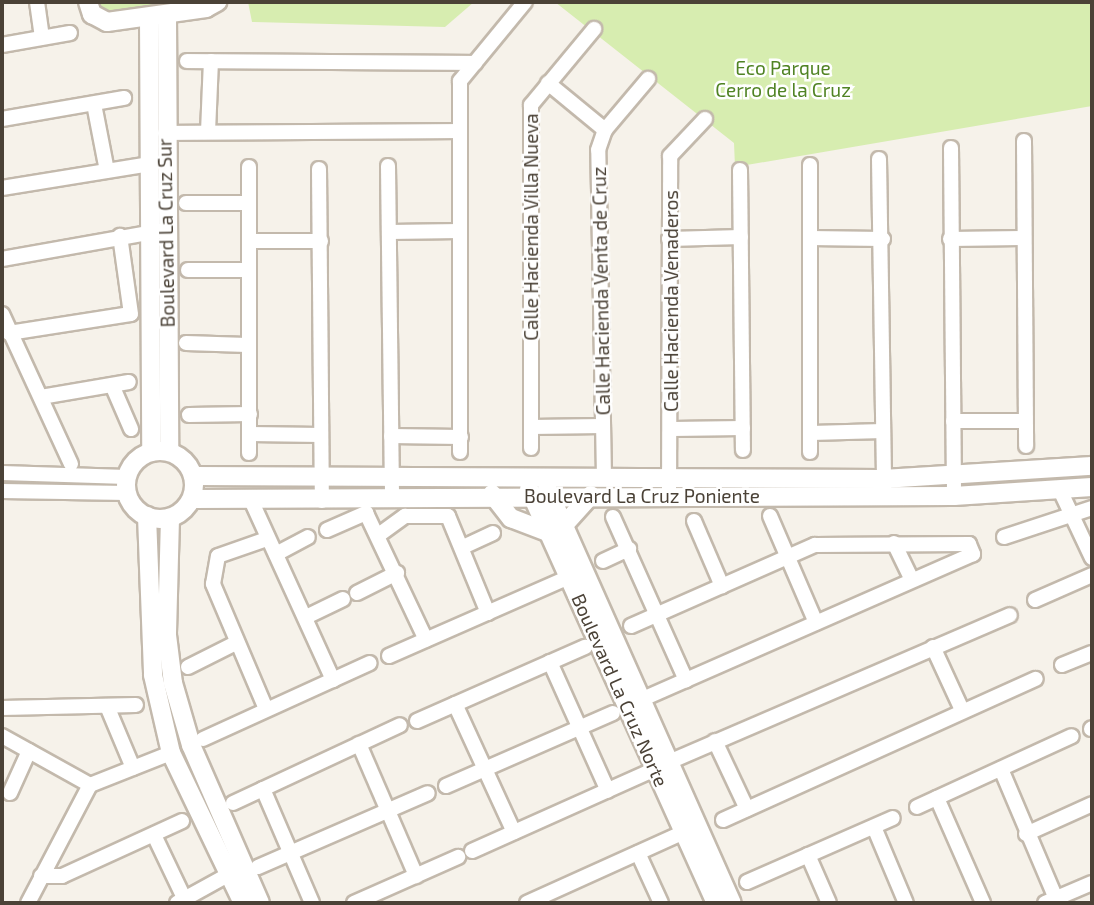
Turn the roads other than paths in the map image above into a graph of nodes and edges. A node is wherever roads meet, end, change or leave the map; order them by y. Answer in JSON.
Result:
{"nodes":[{"id":1,"x":37,"y":2,"type":"edge"},
{"id":2,"x":88,"y":2,"type":"edge"},
{"id":3,"x":217,"y":2,"type":"edge"},
{"id":4,"x":525,"y":2,"type":"edge"},
{"id":5,"x":158,"y":16,"type":"junction"},
{"id":6,"x":594,"y":29,"type":"dead end"},
{"id":7,"x":70,"y":33,"type":"dead end"},
{"id":8,"x":42,"y":38,"type":"junction"},
{"id":9,"x":2,"y":45,"type":"edge"},
{"id":10,"x":187,"y":61,"type":"dead end"},
{"id":11,"x":211,"y":61,"type":"junction"},
{"id":12,"x":475,"y":63,"type":"junction"},
{"id":13,"x":648,"y":79,"type":"dead end"},
{"id":14,"x":548,"y":83,"type":"junction"},
{"id":15,"x":124,"y":98,"type":"dead end"},
{"id":16,"x":94,"y":104,"type":"junction"},
{"id":17,"x":2,"y":119,"type":"edge"},
{"id":18,"x":705,"y":119,"type":"dead end"},
{"id":19,"x":605,"y":130,"type":"junction"},
{"id":20,"x":458,"y":131,"type":"junction"},
{"id":21,"x":208,"y":132,"type":"junction"},
{"id":22,"x":165,"y":133,"type":"junction"},
{"id":23,"x":1024,"y":141,"type":"dead end"},
{"id":24,"x":951,"y":148,"type":"dead end"},
{"id":25,"x":880,"y":159,"type":"dead end"},
{"id":26,"x":150,"y":164,"type":"junction"},
{"id":27,"x":810,"y":165,"type":"dead end"},
{"id":28,"x":388,"y":166,"type":"dead end"},
{"id":29,"x":249,"y":167,"type":"dead end"},
{"id":30,"x":319,"y":169,"type":"dead end"},
{"id":31,"x":740,"y":170,"type":"dead end"},
{"id":32,"x":107,"y":171,"type":"junction"},
{"id":33,"x":2,"y":188,"type":"edge"},
{"id":34,"x":186,"y":203,"type":"dead end"},
{"id":35,"x":248,"y":203,"type":"junction"},
{"id":36,"x":158,"y":231,"type":"junction"},
{"id":37,"x":460,"y":231,"type":"junction"},
{"id":38,"x":389,"y":232,"type":"junction"},
{"id":39,"x":120,"y":236,"type":"junction"},
{"id":40,"x":741,"y":237,"type":"junction"},
{"id":41,"x":810,"y":238,"type":"junction"},
{"id":42,"x":1022,"y":238,"type":"junction"},
{"id":43,"x":670,"y":239,"type":"junction"},
{"id":44,"x":883,"y":239,"type":"junction"},
{"id":45,"x":950,"y":239,"type":"junction"},
{"id":46,"x":250,"y":241,"type":"junction"},
{"id":47,"x":321,"y":241,"type":"junction"},
{"id":48,"x":2,"y":259,"type":"edge"},
{"id":49,"x":188,"y":270,"type":"dead end"},
{"id":50,"x":248,"y":270,"type":"junction"},
{"id":51,"x":2,"y":314,"type":"edge"},
{"id":52,"x":9,"y":333,"type":"junction"},
{"id":53,"x":186,"y":343,"type":"dead end"},
{"id":54,"x":247,"y":345,"type":"junction"},
{"id":55,"x":129,"y":382,"type":"dead end"},
{"id":56,"x":112,"y":385,"type":"junction"},
{"id":57,"x":41,"y":397,"type":"junction"},
{"id":58,"x":250,"y":414,"type":"junction"},
{"id":59,"x":189,"y":415,"type":"dead end"},
{"id":60,"x":953,"y":421,"type":"junction"},
{"id":61,"x":1025,"y":421,"type":"junction"},
{"id":62,"x":603,"y":426,"type":"junction"},
{"id":63,"x":531,"y":427,"type":"junction"},
{"id":64,"x":743,"y":428,"type":"junction"},
{"id":65,"x":131,"y":429,"type":"dead end"},
{"id":66,"x":672,"y":429,"type":"junction"},
{"id":67,"x":883,"y":431,"type":"junction"},
{"id":68,"x":811,"y":433,"type":"junction"},
{"id":69,"x":250,"y":434,"type":"junction"},
{"id":70,"x":321,"y":435,"type":"junction"},
{"id":71,"x":391,"y":436,"type":"junction"},
{"id":72,"x":461,"y":436,"type":"junction"},
{"id":73,"x":1026,"y":446,"type":"dead end"},
{"id":74,"x":531,"y":448,"type":"dead end"},
{"id":75,"x":743,"y":450,"type":"dead end"},
{"id":76,"x":160,"y":451,"type":"junction"},
{"id":77,"x":460,"y":452,"type":"dead end"},
{"id":78,"x":810,"y":452,"type":"dead end"},
{"id":79,"x":249,"y":453,"type":"dead end"},
{"id":80,"x":71,"y":464,"type":"dead end"},
{"id":81,"x":1092,"y":466,"type":"edge"},
{"id":82,"x":2,"y":473,"type":"edge"},
{"id":83,"x":193,"y":475,"type":"junction"},
{"id":84,"x":523,"y":476,"type":"junction"},
{"id":85,"x":392,"y":477,"type":"junction"},
{"id":86,"x":542,"y":477,"type":"junction"},
{"id":87,"x":321,"y":478,"type":"junction"},
{"id":88,"x":604,"y":478,"type":"junction"},
{"id":89,"x":670,"y":478,"type":"junction"},
{"id":90,"x":954,"y":478,"type":"junction"},
{"id":91,"x":127,"y":485,"type":"junction"},
{"id":92,"x":1092,"y":487,"type":"edge"},
{"id":93,"x":884,"y":488,"type":"junction"},
{"id":94,"x":1060,"y":490,"type":"junction"},
{"id":95,"x":2,"y":491,"type":"edge"},
{"id":96,"x":492,"y":494,"type":"junction"},
{"id":97,"x":591,"y":495,"type":"junction"},
{"id":98,"x":954,"y":496,"type":"junction"},
{"id":99,"x":392,"y":497,"type":"junction"},
{"id":100,"x":533,"y":497,"type":"junction"},
{"id":101,"x":552,"y":497,"type":"junction"},
{"id":102,"x":669,"y":497,"type":"junction"},
{"id":103,"x":192,"y":499,"type":"junction"},
{"id":104,"x":251,"y":500,"type":"junction"},
{"id":105,"x":322,"y":501,"type":"junction"},
{"id":106,"x":1092,"y":508,"type":"edge"},
{"id":107,"x":1072,"y":514,"type":"junction"},
{"id":108,"x":147,"y":516,"type":"junction"},
{"id":109,"x":770,"y":516,"type":"dead end"},
{"id":110,"x":613,"y":517,"type":"dead end"},
{"id":111,"x":170,"y":518,"type":"junction"},
{"id":112,"x":694,"y":521,"type":"dead end"},
{"id":113,"x":556,"y":529,"type":"junction"},
{"id":114,"x":327,"y":530,"type":"dead end"},
{"id":115,"x":493,"y":533,"type":"dead end"},
{"id":116,"x":380,"y":534,"type":"junction"},
{"id":117,"x":308,"y":537,"type":"dead end"},
{"id":118,"x":1004,"y":537,"type":"dead end"},
{"id":119,"x":267,"y":539,"type":"junction"},
{"id":120,"x":894,"y":544,"type":"junction"},
{"id":121,"x":463,"y":547,"type":"junction"},
{"id":122,"x":629,"y":549,"type":"junction"},
{"id":123,"x":276,"y":554,"type":"junction"},
{"id":124,"x":786,"y":555,"type":"junction"},
{"id":125,"x":1092,"y":558,"type":"edge"},
{"id":126,"x":603,"y":561,"type":"dead end"},
{"id":127,"x":397,"y":573,"type":"junction"},
{"id":128,"x":1092,"y":575,"type":"edge"},
{"id":129,"x":569,"y":577,"type":"junction"},
{"id":130,"x":912,"y":580,"type":"junction"},
{"id":131,"x":722,"y":586,"type":"junction"},
{"id":132,"x":1035,"y":600,"type":"dead end"},
{"id":133,"x":488,"y":613,"type":"junction"},
{"id":134,"x":656,"y":615,"type":"junction"},
{"id":135,"x":1010,"y":615,"type":"dead end"},
{"id":136,"x":306,"y":617,"type":"junction"},
{"id":137,"x":816,"y":623,"type":"junction"},
{"id":138,"x":631,"y":626,"type":"dead end"},
{"id":139,"x":426,"y":640,"type":"junction"},
{"id":140,"x":236,"y":643,"type":"junction"},
{"id":141,"x":585,"y":647,"type":"dead end"},
{"id":142,"x":933,"y":647,"type":"junction"},
{"id":143,"x":1092,"y":653,"type":"edge"},
{"id":144,"x":390,"y":656,"type":"dead end"},
{"id":145,"x":550,"y":662,"type":"junction"},
{"id":146,"x":370,"y":663,"type":"dead end"},
{"id":147,"x":1062,"y":665,"type":"dead end"},
{"id":148,"x":188,"y":667,"type":"dead end"},
{"id":149,"x":1037,"y":679,"type":"dead end"},
{"id":150,"x":333,"y":680,"type":"junction"},
{"id":151,"x":686,"y":680,"type":"junction"},
{"id":152,"x":456,"y":704,"type":"junction"},
{"id":153,"x":136,"y":705,"type":"dead end"},
{"id":154,"x":107,"y":706,"type":"junction"},
{"id":155,"x":626,"y":706,"type":"junction"},
{"id":156,"x":2,"y":708,"type":"edge"},
{"id":157,"x":265,"y":709,"type":"junction"},
{"id":158,"x":962,"y":710,"type":"junction"},
{"id":159,"x":417,"y":721,"type":"dead end"},
{"id":160,"x":400,"y":726,"type":"dead end"},
{"id":161,"x":579,"y":728,"type":"junction"},
{"id":162,"x":2,"y":736,"type":"edge"},
{"id":163,"x":1072,"y":736,"type":"dead end"},
{"id":164,"x":203,"y":739,"type":"dead end"},
{"id":165,"x":715,"y":741,"type":"junction"},
{"id":166,"x":359,"y":744,"type":"junction"},
{"id":167,"x":29,"y":751,"type":"junction"},
{"id":168,"x":171,"y":752,"type":"junction"},
{"id":169,"x":662,"y":766,"type":"junction"},
{"id":170,"x":133,"y":768,"type":"junction"},
{"id":171,"x":485,"y":769,"type":"junction"},
{"id":172,"x":1001,"y":769,"type":"junction"},
{"id":173,"x":90,"y":785,"type":"junction"},
{"id":174,"x":446,"y":786,"type":"dead end"},
{"id":175,"x":263,"y":789,"type":"junction"},
{"id":176,"x":608,"y":790,"type":"junction"},
{"id":177,"x":10,"y":793,"type":"dead end"},
{"id":178,"x":428,"y":793,"type":"dead end"},
{"id":179,"x":937,"y":798,"type":"junction"},
{"id":180,"x":233,"y":803,"type":"dead end"},
{"id":181,"x":1092,"y":804,"type":"edge"},
{"id":182,"x":918,"y":807,"type":"dead end"},
{"id":183,"x":747,"y":809,"type":"junction"},
{"id":184,"x":388,"y":810,"type":"junction"},
{"id":185,"x":893,"y":818,"type":"dead end"},
{"id":186,"x":723,"y":820,"type":"dead end"},
{"id":187,"x":182,"y":821,"type":"dead end"},
{"id":188,"x":874,"y":827,"type":"junction"},
{"id":189,"x":692,"y":828,"type":"junction"},
{"id":190,"x":514,"y":832,"type":"junction"},
{"id":191,"x":1026,"y":834,"type":"junction"},
{"id":192,"x":154,"y":835,"type":"junction"},
{"id":193,"x":472,"y":851,"type":"dead end"},
{"id":194,"x":289,"y":853,"type":"junction"},
{"id":195,"x":638,"y":853,"type":"junction"},
{"id":196,"x":808,"y":855,"type":"junction"},
{"id":197,"x":458,"y":858,"type":"dead end"},
{"id":198,"x":244,"y":869,"type":"junction"},
{"id":199,"x":41,"y":876,"type":"junction"},
{"id":200,"x":416,"y":876,"type":"junction"},
{"id":201,"x":747,"y":882,"type":"dead end"},
{"id":202,"x":1092,"y":883,"type":"edge"},
{"id":203,"x":181,"y":901,"type":"edge"},
{"id":204,"x":536,"y":901,"type":"edge"},
{"id":205,"x":1053,"y":901,"type":"edge"},
{"id":206,"x":27,"y":903,"type":"edge"},
{"id":207,"x":243,"y":903,"type":"edge"},
{"id":208,"x":260,"y":903,"type":"edge"},
{"id":209,"x":312,"y":903,"type":"edge"},
{"id":210,"x":354,"y":903,"type":"edge"},
{"id":211,"x":661,"y":903,"type":"edge"},
{"id":212,"x":716,"y":903,"type":"edge"},
{"id":213,"x":732,"y":903,"type":"edge"},
{"id":214,"x":829,"y":903,"type":"edge"},
{"id":215,"x":906,"y":903,"type":"edge"},
{"id":216,"x":983,"y":903,"type":"edge"}],
"edges":[{"from":1,"to":8,"type":"street"},
{"from":2,"to":5,"type":"street"},
{"from":3,"to":5,"type":"street"},
{"from":4,"to":12,"type":"street"},
{"from":5,"to":22,"type":"street","name":"Boulevard La Cruz Sur"},
{"from":5,"to":26,"type":"street","name":"Boulevard La Cruz Sur"},
{"from":6,"to":14,"type":"street","name":"Calle Hacienda Villa Nueva"},
{"from":7,"to":8,"type":"street"},
{"from":8,"to":9,"type":"street"},
{"from":10,"to":11,"type":"street"},
{"from":11,"to":12,"type":"street"},
{"from":11,"to":21,"type":"street"},
{"from":12,"to":20,"type":"street"},
{"from":13,"to":19,"type":"street","name":"Calle Hacienda Venta de Cruz"},
{"from":14,"to":19,"type":"street"},
{"from":14,"to":63,"type":"street","name":"Calle Hacienda Villa Nueva"},
{"from":15,"to":16,"type":"street"},
{"from":16,"to":17,"type":"street"},
{"from":16,"to":32,"type":"street"},
{"from":18,"to":43,"type":"street","name":"Calle Hacienda Venaderos"},
{"from":19,"to":62,"type":"street","name":"Calle Hacienda Venta de Cruz"},
{"from":20,"to":21,"type":"street"},
{"from":20,"to":37,"type":"street"},
{"from":21,"to":22,"type":"street"},
{"from":22,"to":36,"type":"street","name":"Boulevard La Cruz Sur"},
{"from":23,"to":42,"type":"street"},
{"from":24,"to":45,"type":"street"},
{"from":25,"to":44,"type":"street"},
{"from":26,"to":32,"type":"street"},
{"from":26,"to":36,"type":"street","name":"Boulevard La Cruz Sur"},
{"from":27,"to":41,"type":"street"},
{"from":28,"to":38,"type":"street"},
{"from":29,"to":35,"type":"street"},
{"from":30,"to":47,"type":"street"},
{"from":31,"to":40,"type":"street"},
{"from":32,"to":33,"type":"street"},
{"from":34,"to":35,"type":"street"},
{"from":35,"to":46,"type":"street"},
{"from":36,"to":39,"type":"street"},
{"from":36,"to":76,"type":"street","name":"Boulevard La Cruz Sur"},
{"from":37,"to":38,"type":"street"},
{"from":37,"to":72,"type":"street"},
{"from":38,"to":71,"type":"street"},
{"from":39,"to":48,"type":"street"},
{"from":39,"to":52,"type":"street"},
{"from":40,"to":43,"type":"street"},
{"from":40,"to":64,"type":"street"},
{"from":41,"to":44,"type":"street"},
{"from":41,"to":68,"type":"street"},
{"from":42,"to":45,"type":"street"},
{"from":42,"to":61,"type":"street"},
{"from":43,"to":66,"type":"street","name":"Calle Hacienda Venaderos"},
{"from":44,"to":67,"type":"street"},
{"from":45,"to":60,"type":"street"},
{"from":46,"to":47,"type":"street"},
{"from":46,"to":50,"type":"street"},
{"from":47,"to":70,"type":"street"},
{"from":49,"to":50,"type":"street"},
{"from":50,"to":54,"type":"street"},
{"from":51,"to":52,"type":"street"},
{"from":52,"to":57,"type":"street"},
{"from":53,"to":54,"type":"street"},
{"from":54,"to":58,"type":"street"},
{"from":55,"to":56,"type":"street"},
{"from":56,"to":57,"type":"street"},
{"from":56,"to":65,"type":"street"},
{"from":57,"to":80,"type":"street"},
{"from":58,"to":59,"type":"street"},
{"from":58,"to":69,"type":"street"},
{"from":60,"to":61,"type":"street"},
{"from":60,"to":90,"type":"street"},
{"from":61,"to":73,"type":"street"},
{"from":62,"to":63,"type":"street"},
{"from":62,"to":88,"type":"street","name":"Calle Hacienda Venta de Cruz"},
{"from":63,"to":74,"type":"street","name":"Calle Hacienda Villa Nueva"},
{"from":64,"to":66,"type":"street"},
{"from":64,"to":75,"type":"street"},
{"from":66,"to":89,"type":"street","name":"Calle Hacienda Venaderos"},
{"from":67,"to":68,"type":"street"},
{"from":67,"to":93,"type":"street"},
{"from":68,"to":78,"type":"street"},
{"from":69,"to":70,"type":"street"},
{"from":69,"to":79,"type":"street"},
{"from":70,"to":87,"type":"street"},
{"from":71,"to":72,"type":"street"},
{"from":71,"to":85,"type":"street"},
{"from":72,"to":77,"type":"street"},
{"from":76,"to":83,"type":"street"},
{"from":76,"to":91,"type":"street"},
{"from":81,"to":90,"type":"street","name":"Boulevard La Cruz Poniente"},
{"from":82,"to":91,"type":"street"},
{"from":83,"to":87,"type":"street","name":"Boulevard La Cruz Poniente"},
{"from":83,"to":103,"type":"street"},
{"from":84,"to":85,"type":"street","name":"Boulevard La Cruz Poniente"},
{"from":84,"to":86,"type":"street","name":"Boulevard La Cruz Poniente"},
{"from":84,"to":100,"type":"street","name":"Boulevard La Cruz Norte"},
{"from":85,"to":87,"type":"street","name":"Boulevard La Cruz Poniente"},
{"from":85,"to":99,"type":"street"},
{"from":86,"to":88,"type":"street","name":"Boulevard La Cruz Poniente"},
{"from":86,"to":101,"type":"street","name":"Boulevard La Cruz Norte"},
{"from":87,"to":105,"type":"street"},
{"from":88,"to":89,"type":"street","name":"Boulevard La Cruz Poniente"},
{"from":89,"to":93,"type":"street","name":"Boulevard La Cruz Poniente"},
{"from":89,"to":102,"type":"street","name":"Calle Hacienda Venaderos"},
{"from":90,"to":93,"type":"street","name":"Boulevard La Cruz Poniente"},
{"from":90,"to":98,"type":"street"},
{"from":91,"to":95,"type":"street"},
{"from":91,"to":108,"type":"street"},
{"from":92,"to":94,"type":"street","name":"Boulevard La Cruz Poniente"},
{"from":93,"to":98,"type":"street","name":"Boulevard La Cruz Poniente"},
{"from":93,"to":102,"type":"street","name":"Boulevard La Cruz Poniente"},
{"from":94,"to":98,"type":"street","name":"Boulevard La Cruz Poniente"},
{"from":94,"to":107,"type":"street"},
{"from":96,"to":99,"type":"street","name":"Boulevard La Cruz Poniente"},
{"from":96,"to":100,"type":"street","name":"Boulevard La Cruz Poniente"},
{"from":96,"to":113,"type":"street"},
{"from":97,"to":101,"type":"street","name":"Boulevard La Cruz Poniente"},
{"from":97,"to":102,"type":"street","name":"Boulevard La Cruz Poniente"},
{"from":97,"to":113,"type":"street"},
{"from":99,"to":105,"type":"street","name":"Boulevard La Cruz Poniente"},
{"from":100,"to":101,"type":"street","name":"Boulevard La Cruz Poniente"},
{"from":100,"to":113,"type":"street","name":"Boulevard La Cruz Norte"},
{"from":101,"to":113,"type":"street","name":"Boulevard La Cruz Norte"},
{"from":103,"to":104,"type":"street","name":"Boulevard La Cruz Poniente"},
{"from":103,"to":111,"type":"street"},
{"from":104,"to":105,"type":"street","name":"Boulevard La Cruz Poniente"},
{"from":104,"to":119,"type":"street"},
{"from":106,"to":107,"type":"street"},
{"from":107,"to":118,"type":"street"},
{"from":107,"to":125,"type":"street"},
{"from":108,"to":111,"type":"street"},
{"from":108,"to":168,"type":"street"},
{"from":109,"to":124,"type":"street"},
{"from":110,"to":122,"type":"street"},
{"from":111,"to":198,"type":"street"},
{"from":112,"to":131,"type":"street"},
{"from":113,"to":129,"type":"street","name":"Boulevard La Cruz Norte"},
{"from":113,"to":155,"type":"street","name":"Boulevard La Cruz Norte"},
{"from":114,"to":116,"type":"street"},
{"from":115,"to":121,"type":"street"},
{"from":116,"to":121,"type":"street"},
{"from":116,"to":127,"type":"street"},
{"from":117,"to":123,"type":"street"},
{"from":119,"to":123,"type":"street"},
{"from":119,"to":140,"type":"street"},
{"from":120,"to":124,"type":"street"},
{"from":120,"to":130,"type":"street"},
{"from":120,"to":130,"type":"street"},
{"from":121,"to":133,"type":"street"},
{"from":122,"to":126,"type":"street"},
{"from":122,"to":134,"type":"street"},
{"from":123,"to":136,"type":"street"},
{"from":124,"to":131,"type":"street"},
{"from":124,"to":137,"type":"street"},
{"from":127,"to":136,"type":"street"},
{"from":127,"to":139,"type":"street"},
{"from":128,"to":132,"type":"street"},
{"from":129,"to":133,"type":"street"},
{"from":129,"to":155,"type":"street","name":"Boulevard La Cruz Norte"},
{"from":130,"to":137,"type":"street"},
{"from":131,"to":134,"type":"street"},
{"from":133,"to":139,"type":"street"},
{"from":134,"to":138,"type":"street"},
{"from":134,"to":151,"type":"street"},
{"from":135,"to":142,"type":"street"},
{"from":136,"to":150,"type":"street"},
{"from":137,"to":151,"type":"street"},
{"from":139,"to":144,"type":"street"},
{"from":140,"to":148,"type":"street"},
{"from":140,"to":157,"type":"street"},
{"from":141,"to":145,"type":"street"},
{"from":142,"to":158,"type":"street"},
{"from":142,"to":165,"type":"street"},
{"from":143,"to":147,"type":"street"},
{"from":145,"to":152,"type":"street"},
{"from":145,"to":161,"type":"street"},
{"from":146,"to":150,"type":"street"},
{"from":149,"to":158,"type":"street"},
{"from":150,"to":157,"type":"street"},
{"from":151,"to":155,"type":"street"},
{"from":152,"to":159,"type":"street"},
{"from":152,"to":171,"type":"street"},
{"from":153,"to":154,"type":"street"},
{"from":154,"to":156,"type":"street"},
{"from":154,"to":170,"type":"street"},
{"from":155,"to":161,"type":"street"},
{"from":155,"to":169,"type":"street","name":"Boulevard La Cruz Norte"},
{"from":157,"to":164,"type":"street"},
{"from":158,"to":183,"type":"street"},
{"from":160,"to":166,"type":"street"},
{"from":161,"to":171,"type":"street"},
{"from":161,"to":176,"type":"street"},
{"from":162,"to":167,"type":"street"},
{"from":163,"to":172,"type":"street"},
{"from":165,"to":169,"type":"street"},
{"from":165,"to":183,"type":"street"},
{"from":166,"to":175,"type":"street"},
{"from":166,"to":184,"type":"street"},
{"from":167,"to":173,"type":"street"},
{"from":167,"to":177,"type":"street"},
{"from":168,"to":170,"type":"street"},
{"from":168,"to":198,"type":"street"},
{"from":169,"to":176,"type":"street"},
{"from":169,"to":189,"type":"street","name":"Boulevard La Cruz Norte"},
{"from":170,"to":173,"type":"street"},
{"from":171,"to":174,"type":"street"},
{"from":171,"to":190,"type":"street"},
{"from":172,"to":179,"type":"street"},
{"from":172,"to":191,"type":"street"},
{"from":173,"to":199,"type":"street"},
{"from":175,"to":180,"type":"street"},
{"from":175,"to":194,"type":"street"},
{"from":176,"to":190,"type":"street"},
{"from":178,"to":184,"type":"street"},
{"from":179,"to":182,"type":"street"},
{"from":179,"to":216,"type":"street"},
{"from":181,"to":191,"type":"street"},
{"from":183,"to":186,"type":"street"},
{"from":184,"to":194,"type":"street"},
{"from":184,"to":200,"type":"street"},
{"from":185,"to":188,"type":"street"},
{"from":187,"to":192,"type":"street"},
{"from":188,"to":196,"type":"street"},
{"from":188,"to":215,"type":"street"},
{"from":189,"to":195,"type":"street"},
{"from":189,"to":212,"type":"street","name":"Boulevard La Cruz Norte"},
{"from":189,"to":213,"type":"street","name":"Boulevard La Cruz Norte"},
{"from":190,"to":193,"type":"street"},
{"from":191,"to":205,"type":"street"},
{"from":192,"to":199,"type":"street"},
{"from":192,"to":203,"type":"street"},
{"from":194,"to":198,"type":"street"},
{"from":194,"to":209,"type":"street"},
{"from":195,"to":204,"type":"street"},
{"from":195,"to":211,"type":"street"},
{"from":196,"to":201,"type":"street"},
{"from":196,"to":214,"type":"street"},
{"from":197,"to":200,"type":"street"},
{"from":198,"to":203,"type":"street"},
{"from":198,"to":207,"type":"street"},
{"from":198,"to":208,"type":"street"},
{"from":199,"to":206,"type":"street"},
{"from":200,"to":210,"type":"street"},
{"from":202,"to":205,"type":"street"}]}
